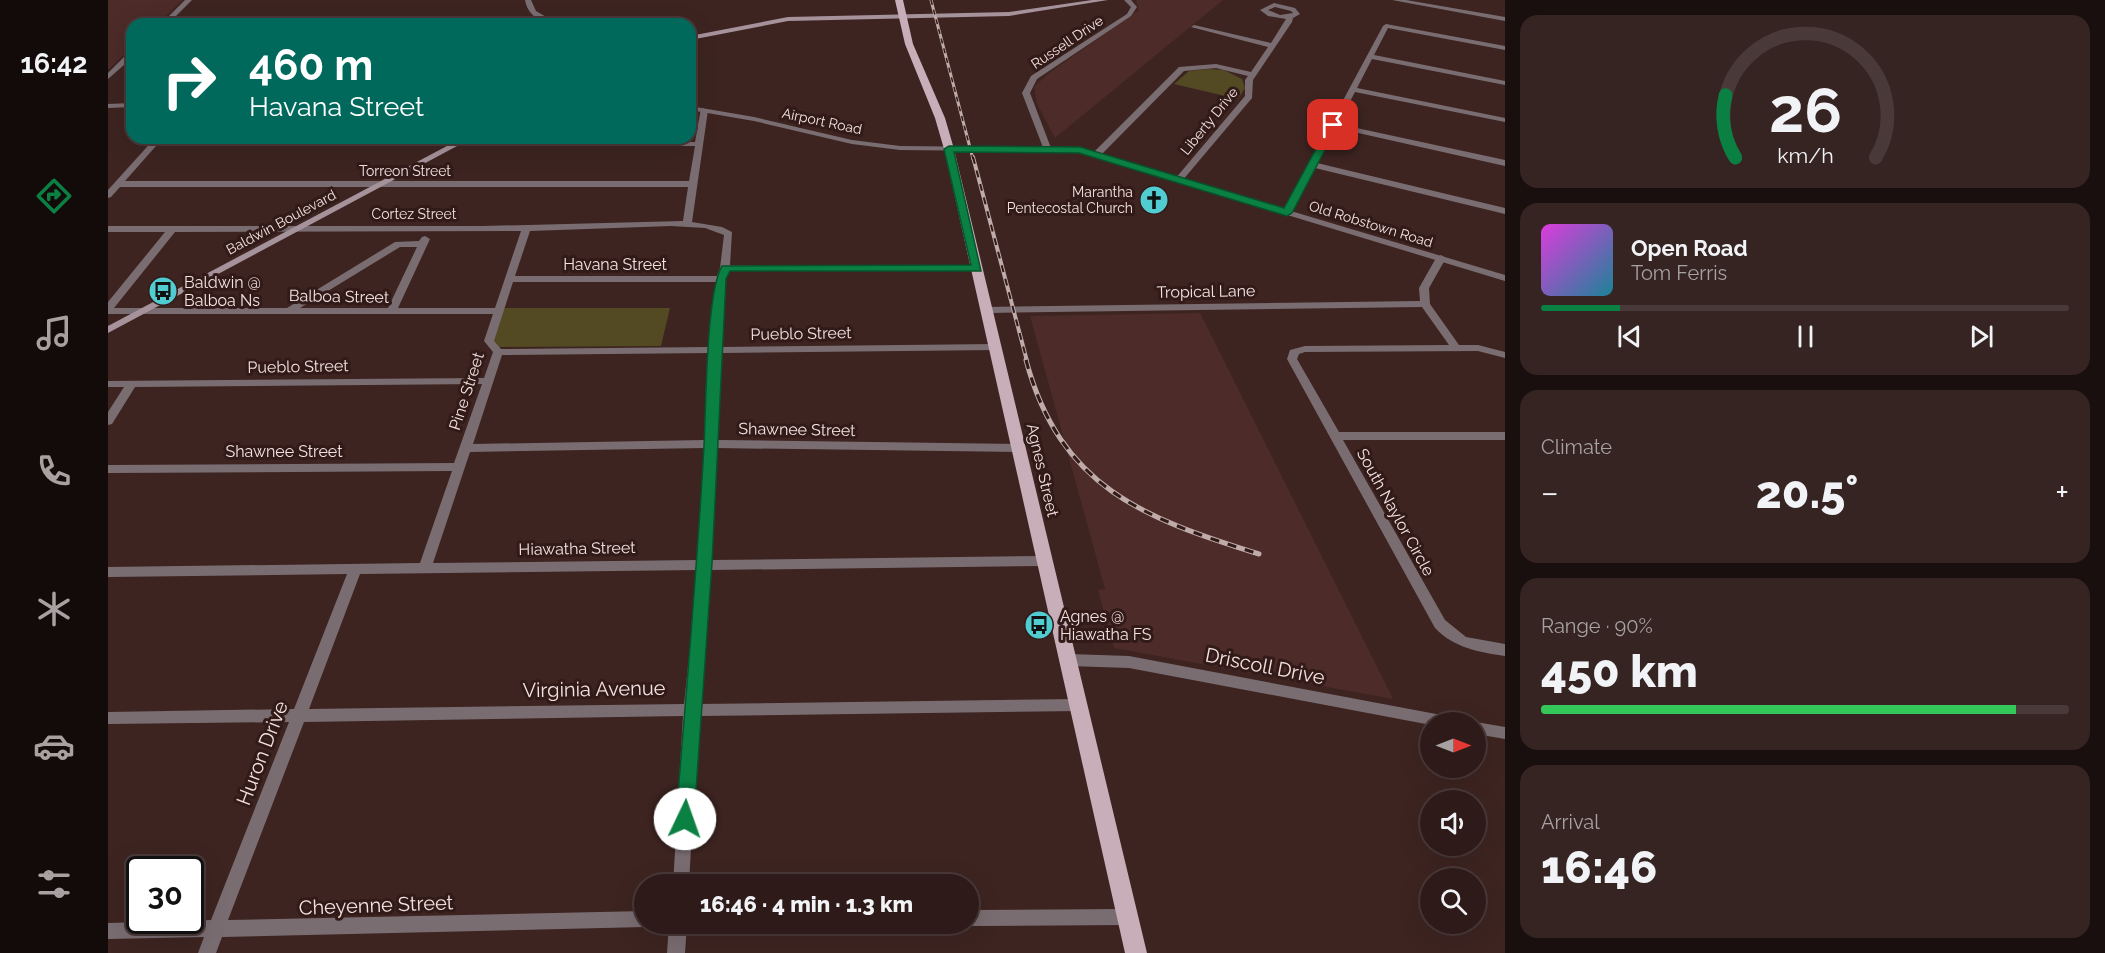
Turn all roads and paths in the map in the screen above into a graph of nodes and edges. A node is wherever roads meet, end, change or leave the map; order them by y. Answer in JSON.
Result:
{"nodes":[{"id":1,"x":189,"y":0,"type":"edge"},
{"id":2,"x":528,"y":0,"type":"edge"},
{"id":3,"x":899,"y":0,"type":"edge"},
{"id":4,"x":1105,"y":0,"type":"edge"},
{"id":5,"x":1127,"y":0,"type":"edge"},
{"id":6,"x":1395,"y":0,"type":"edge"},
{"id":7,"x":903,"y":16,"type":"junction"},
{"id":8,"x":1290,"y":17,"type":"dead end"},
{"id":9,"x":170,"y":18,"type":"edge"},
{"id":10,"x":542,"y":18,"type":"edge"},
{"id":11,"x":1505,"y":19,"type":"edge"},
{"id":12,"x":1194,"y":27,"type":"dead end"},
{"id":13,"x":696,"y":37,"type":"edge"},
{"id":14,"x":1273,"y":46,"type":"junction"},
{"id":15,"x":1505,"y":48,"type":"edge"},
{"id":16,"x":1372,"y":57,"type":"junction"},
{"id":17,"x":126,"y":60,"type":"edge"},
{"id":18,"x":1252,"y":75,"type":"junction"},
{"id":19,"x":108,"y":77,"type":"edge"},
{"id":20,"x":1505,"y":83,"type":"edge"},
{"id":21,"x":1352,"y":88,"type":"junction"},
{"id":22,"x":126,"y":105,"type":"edge"},
{"id":23,"x":108,"y":106,"type":"edge"},
{"id":24,"x":696,"y":109,"type":"edge"},
{"id":25,"x":704,"y":110,"type":"junction"},
{"id":26,"x":1505,"y":120,"type":"edge"},
{"id":27,"x":1333,"y":125,"type":"junction"},
{"id":28,"x":154,"y":144,"type":"edge"},
{"id":29,"x":455,"y":144,"type":"edge"},
{"id":30,"x":697,"y":144,"type":"joint"},
{"id":31,"x":1047,"y":148,"type":"junction"},
{"id":32,"x":949,"y":149,"type":"junction"},
{"id":33,"x":1096,"y":155,"type":"junction"},
{"id":34,"x":1505,"y":163,"type":"edge"},
{"id":35,"x":1313,"y":165,"type":"junction"},
{"id":36,"x":1179,"y":179,"type":"junction"},
{"id":37,"x":691,"y":183,"type":"junction"},
{"id":38,"x":118,"y":184,"type":"junction"},
{"id":39,"x":380,"y":185,"type":"junction"},
{"id":40,"x":108,"y":195,"type":"edge"},
{"id":41,"x":1505,"y":211,"type":"edge"},
{"id":42,"x":1287,"y":213,"type":"junction"},
{"id":43,"x":687,"y":225,"type":"junction"},
{"id":44,"x":430,"y":227,"type":"junction"},
{"id":45,"x":526,"y":228,"type":"junction"},
{"id":46,"x":108,"y":229,"type":"edge"},
{"id":47,"x":172,"y":229,"type":"junction"},
{"id":48,"x":297,"y":229,"type":"junction"},
{"id":49,"x":422,"y":244,"type":"junction"},
{"id":50,"x":1441,"y":258,"type":"junction"},
{"id":51,"x":977,"y":268,"type":"junction"},
{"id":52,"x":723,"y":274,"type":"junction"},
{"id":53,"x":1505,"y":278,"type":"edge"},
{"id":54,"x":509,"y":279,"type":"junction"},
{"id":55,"x":1425,"y":304,"type":"junction"},
{"id":56,"x":108,"y":310,"type":"edge"},
{"id":57,"x":290,"y":310,"type":"junction"},
{"id":58,"x":988,"y":310,"type":"junction"},
{"id":59,"x":142,"y":311,"type":"junction"},
{"id":60,"x":392,"y":311,"type":"junction"},
{"id":61,"x":498,"y":311,"type":"junction"},
{"id":62,"x":108,"y":330,"type":"edge"},
{"id":63,"x":996,"y":347,"type":"junction"},
{"id":64,"x":1456,"y":348,"type":"junction"},
{"id":65,"x":715,"y":351,"type":"junction"},
{"id":66,"x":498,"y":352,"type":"junction"},
{"id":67,"x":1505,"y":356,"type":"edge"},
{"id":68,"x":489,"y":381,"type":"junction"},
{"id":69,"x":108,"y":384,"type":"edge"},
{"id":70,"x":132,"y":384,"type":"junction"},
{"id":71,"x":108,"y":421,"type":"edge"},
{"id":72,"x":1335,"y":436,"type":"junction"},
{"id":73,"x":1505,"y":436,"type":"edge"},
{"id":74,"x":711,"y":444,"type":"junction"},
{"id":75,"x":465,"y":448,"type":"junction"},
{"id":76,"x":1020,"y":448,"type":"junction"},
{"id":77,"x":460,"y":467,"type":"junction"},
{"id":78,"x":108,"y":469,"type":"edge"},
{"id":79,"x":1046,"y":561,"type":"junction"},
{"id":80,"x":705,"y":563,"type":"junction"},
{"id":81,"x":425,"y":567,"type":"junction"},
{"id":82,"x":356,"y":568,"type":"junction"},
{"id":83,"x":108,"y":572,"type":"edge"},
{"id":84,"x":1505,"y":650,"type":"edge"},
{"id":85,"x":1069,"y":660,"type":"junction"},
{"id":86,"x":1080,"y":705,"type":"junction"},
{"id":87,"x":692,"y":709,"type":"junction"},
{"id":88,"x":299,"y":716,"type":"junction"},
{"id":89,"x":1420,"y":717,"type":"edge"},
{"id":90,"x":108,"y":718,"type":"edge"},
{"id":91,"x":1486,"y":730,"type":"edge"},
{"id":92,"x":1505,"y":733,"type":"edge"},
{"id":93,"x":682,"y":874,"type":"edge"},
{"id":94,"x":1128,"y":917,"type":"junction"},
{"id":95,"x":979,"y":918,"type":"edge"},
{"id":96,"x":634,"y":919,"type":"edge"},
{"id":97,"x":108,"y":931,"type":"edge"},
{"id":98,"x":216,"y":931,"type":"junction"},
{"id":99,"x":677,"y":934,"type":"edge"},
{"id":100,"x":207,"y":953,"type":"edge"},
{"id":101,"x":676,"y":953,"type":"edge"},
{"id":102,"x":1136,"y":953,"type":"edge"}],
"edges":[{"from":1,"to":9,"type":"street"},
{"from":2,"to":10,"type":"street"},
{"from":3,"to":7,"type":"main road","name":"Agnes Street"},
{"from":4,"to":7,"type":"main road"},
{"from":5,"to":31,"type":"street","name":"Russell Drive"},
{"from":6,"to":11,"type":"street"},
{"from":7,"to":13,"type":"main road"},
{"from":7,"to":32,"type":"main road","name":"Agnes Street"},
{"from":8,"to":14,"type":"street","name":"Liberty Drive"},
{"from":12,"to":14,"type":"street"},
{"from":14,"to":18,"type":"street","name":"Liberty Drive"},
{"from":15,"to":16,"type":"street"},
{"from":16,"to":20,"type":"street"},
{"from":16,"to":21,"type":"street"},
{"from":17,"to":19,"type":"street"},
{"from":18,"to":33,"type":"street"},
{"from":18,"to":36,"type":"street","name":"Liberty Drive"},
{"from":21,"to":26,"type":"street"},
{"from":21,"to":27,"type":"street"},
{"from":22,"to":23,"type":"street"},
{"from":24,"to":25,"type":"street","name":"Airport Road"},
{"from":25,"to":30,"type":"street"},
{"from":25,"to":32,"type":"street","name":"Airport Road"},
{"from":27,"to":34,"type":"street"},
{"from":27,"to":35,"type":"street"},
{"from":28,"to":38,"type":"street"},
{"from":29,"to":39,"type":"main road","name":"Baldwin Boulevard"},
{"from":30,"to":37,"type":"street"},
{"from":31,"to":32,"type":"street","name":"Old Robstown Road"},
{"from":31,"to":33,"type":"street","name":"Old Robstown Road"},
{"from":32,"to":51,"type":"main road","name":"Agnes Street"},
{"from":33,"to":36,"type":"street","name":"Old Robstown Road"},
{"from":35,"to":41,"type":"street"},
{"from":35,"to":42,"type":"street"},
{"from":36,"to":42,"type":"street","name":"Old Robstown Road"},
{"from":37,"to":39,"type":"street","name":"Torreon Street"},
{"from":37,"to":43,"type":"street"},
{"from":38,"to":39,"type":"street","name":"Torreon Street"},
{"from":38,"to":40,"type":"street"},
{"from":39,"to":48,"type":"main road","name":"Baldwin Boulevard"},
{"from":42,"to":50,"type":"street","name":"Old Robstown Road"},
{"from":43,"to":45,"type":"street","name":"Cortez Street"},
{"from":43,"to":52,"type":"street","name":"Cortez Street"},
{"from":44,"to":45,"type":"street","name":"Cortez Street"},
{"from":44,"to":48,"type":"street","name":"Cortez Street"},
{"from":44,"to":49,"type":"street"},
{"from":45,"to":54,"type":"street","name":"Pine Street"},
{"from":46,"to":47,"type":"street","name":"Cortez Street"},
{"from":47,"to":48,"type":"street","name":"Cortez Street"},
{"from":47,"to":56,"type":"street"},
{"from":48,"to":59,"type":"main road","name":"Baldwin Boulevard"},
{"from":49,"to":57,"type":"street"},
{"from":49,"to":60,"type":"street"},
{"from":50,"to":53,"type":"street","name":"Old Robstown Road"},
{"from":50,"to":55,"type":"street"},
{"from":51,"to":52,"type":"street","name":"Havana Street"},
{"from":51,"to":58,"type":"main road","name":"Agnes Street"},
{"from":52,"to":54,"type":"street","name":"Havana Street"},
{"from":52,"to":65,"type":"street"},
{"from":54,"to":61,"type":"street","name":"Pine Street"},
{"from":55,"to":58,"type":"street","name":"Tropical Lane"},
{"from":55,"to":64,"type":"street"},
{"from":56,"to":59,"type":"street","name":"Balboa Street"},
{"from":57,"to":59,"type":"street","name":"Balboa Street"},
{"from":57,"to":60,"type":"street","name":"Balboa Street"},
{"from":58,"to":63,"type":"main road","name":"Agnes Street"},
{"from":59,"to":62,"type":"main road","name":"Baldwin Boulevard"},
{"from":60,"to":61,"type":"street","name":"Balboa Street"},
{"from":61,"to":66,"type":"street","name":"Pine Street"},
{"from":63,"to":65,"type":"street","name":"Pueblo Street"},
{"from":63,"to":76,"type":"main road","name":"Agnes Street"},
{"from":64,"to":67,"type":"street"},
{"from":64,"to":72,"type":"street","name":"South Naylor Circle"},
{"from":65,"to":66,"type":"street","name":"Pueblo Street"},
{"from":65,"to":74,"type":"street"},
{"from":66,"to":68,"type":"street","name":"Pine Street"},
{"from":68,"to":70,"type":"street","name":"Pueblo Street"},
{"from":68,"to":75,"type":"street","name":"Pine Street"},
{"from":69,"to":70,"type":"street","name":"Pueblo Street"},
{"from":70,"to":71,"type":"street"},
{"from":72,"to":73,"type":"street"},
{"from":72,"to":84,"type":"street","name":"South Naylor Circle"},
{"from":74,"to":75,"type":"street","name":"Shawnee Street"},
{"from":74,"to":76,"type":"street","name":"Shawnee Street"},
{"from":74,"to":80,"type":"street"},
{"from":75,"to":77,"type":"street","name":"Pine Street"},
{"from":76,"to":79,"type":"main road","name":"Agnes Street"},
{"from":77,"to":78,"type":"street","name":"Shawnee Street"},
{"from":77,"to":81,"type":"street","name":"Pine Street"},
{"from":79,"to":80,"type":"street","name":"Hiawatha Street"},
{"from":79,"to":85,"type":"main road","name":"Agnes Street"},
{"from":80,"to":81,"type":"street","name":"Hiawatha Street"},
{"from":80,"to":87,"type":"street"},
{"from":81,"to":82,"type":"street","name":"Hiawatha Street"},
{"from":82,"to":83,"type":"street","name":"Hiawatha Street"},
{"from":82,"to":88,"type":"street","name":"Huron Drive"},
{"from":85,"to":86,"type":"main road","name":"Agnes Street"},
{"from":85,"to":89,"type":"street","name":"Driscoll Drive"},
{"from":86,"to":87,"type":"street","name":"Virginia Avenue"},
{"from":86,"to":94,"type":"main road","name":"Agnes Street"},
{"from":87,"to":88,"type":"street","name":"Virginia Avenue"},
{"from":87,"to":93,"type":"street"},
{"from":88,"to":90,"type":"street","name":"Virginia Avenue"},
{"from":88,"to":98,"type":"street","name":"Huron Drive"},
{"from":91,"to":92,"type":"street"},
{"from":94,"to":95,"type":"street"},
{"from":94,"to":102,"type":"main road","name":"Agnes Street"},
{"from":96,"to":98,"type":"street","name":"Cheyenne Street"},
{"from":97,"to":98,"type":"street","name":"Cheyenne Street"},
{"from":98,"to":100,"type":"street","name":"Huron Drive"},
{"from":99,"to":101,"type":"street"}]}
